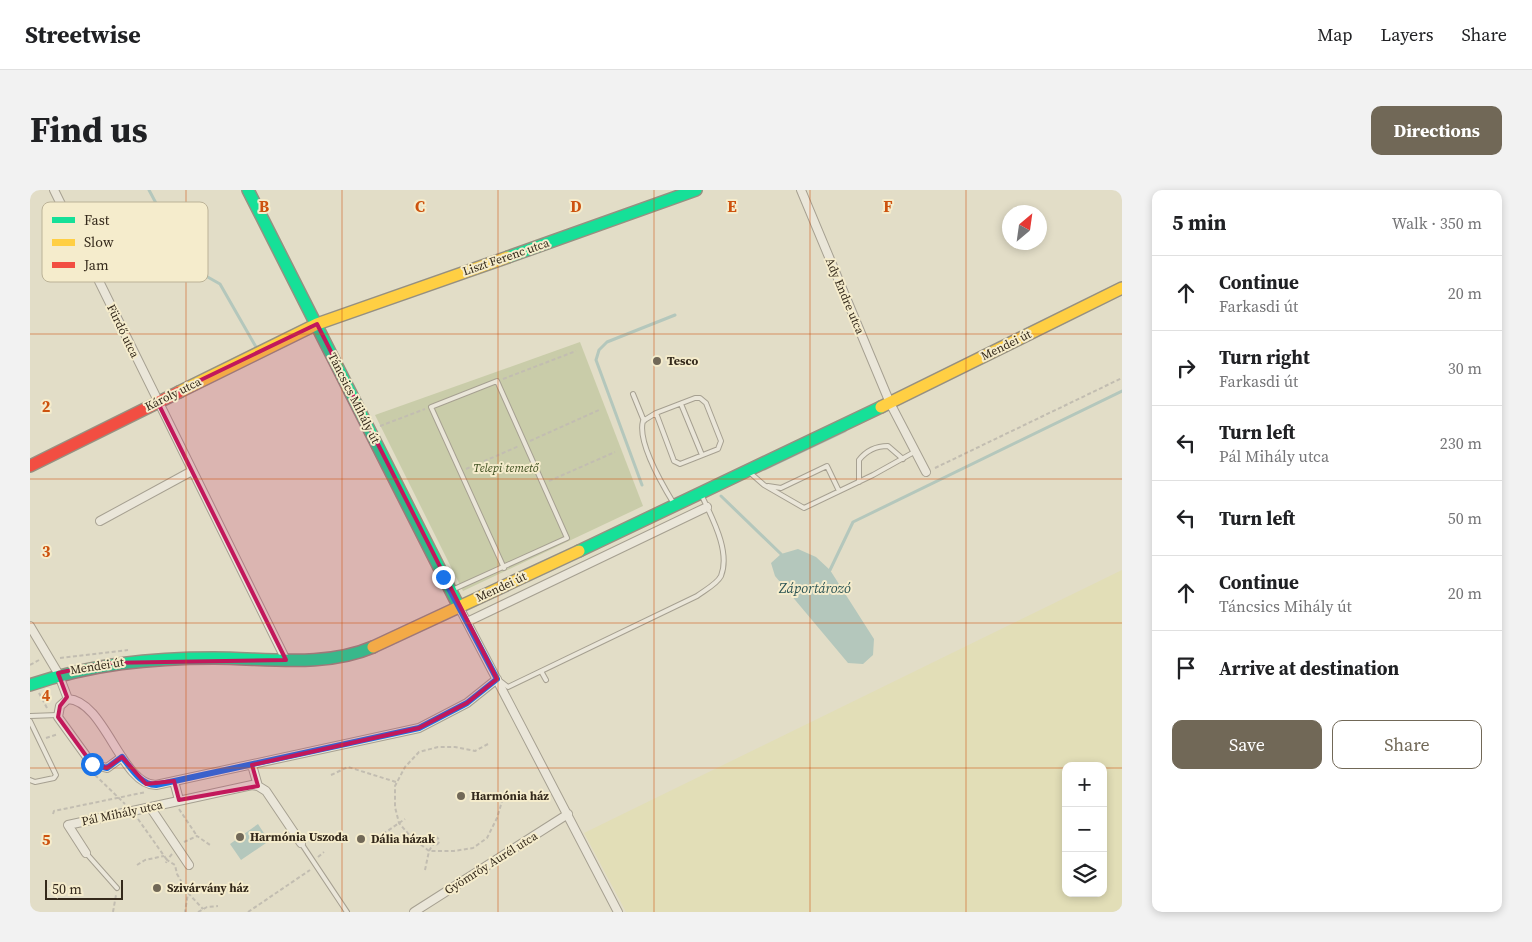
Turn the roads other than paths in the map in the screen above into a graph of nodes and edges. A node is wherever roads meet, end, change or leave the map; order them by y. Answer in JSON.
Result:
{"nodes":[{"id":1,"x":54,"y":190,"type":"edge"},
{"id":2,"x":248,"y":190,"type":"edge"},
{"id":3,"x":696,"y":190,"type":"edge"},
{"id":4,"x":801,"y":190,"type":"edge"},
{"id":5,"x":60,"y":202,"type":"edge"},
{"id":6,"x":99,"y":282,"type":"edge"},
{"id":7,"x":1122,"y":288,"type":"edge"},
{"id":8,"x":316,"y":324,"type":"junction"},
{"id":9,"x":633,"y":394,"type":"dead end"},
{"id":10,"x":157,"y":401,"type":"junction"},
{"id":11,"x":890,"y":403,"type":"junction"},
{"id":12,"x":681,"y":404,"type":"junction"},
{"id":13,"x":656,"y":413,"type":"junction"},
{"id":14,"x":644,"y":421,"type":"junction"},
{"id":15,"x":916,"y":451,"type":"junction"},
{"id":16,"x":702,"y":455,"type":"junction"},
{"id":17,"x":904,"y":459,"type":"junction"},
{"id":18,"x":30,"y":466,"type":"edge"},
{"id":19,"x":746,"y":470,"type":"junction"},
{"id":20,"x":192,"y":471,"type":"junction"},
{"id":21,"x":926,"y":472,"type":"road end"},
{"id":22,"x":859,"y":482,"type":"junction"},
{"id":23,"x":764,"y":485,"type":"junction"},
{"id":24,"x":839,"y":491,"type":"junction"},
{"id":25,"x":700,"y":492,"type":"junction"},
{"id":26,"x":674,"y":504,"type":"junction"},
{"id":27,"x":707,"y":507,"type":"junction"},
{"id":28,"x":100,"y":521,"type":"dead end"},
{"id":29,"x":504,"y":568,"type":"junction"},
{"id":30,"x":451,"y":591,"type":"junction"},
{"id":31,"x":459,"y":607,"type":"junction"},
{"id":32,"x":467,"y":622,"type":"junction"},
{"id":33,"x":30,"y":626,"type":"edge"},
{"id":34,"x":286,"y":660,"type":"junction"},
{"id":35,"x":541,"y":671,"type":"junction"},
{"id":36,"x":58,"y":673,"type":"junction"},
{"id":37,"x":497,"y":679,"type":"junction"},
{"id":38,"x":546,"y":680,"type":"dead end"},
{"id":39,"x":34,"y":686,"type":"edge"},
{"id":40,"x":68,"y":699,"type":"junction"},
{"id":41,"x":58,"y":715,"type":"junction"},
{"id":42,"x":30,"y":716,"type":"edge"},
{"id":43,"x":30,"y":721,"type":"edge"},
{"id":44,"x":122,"y":757,"type":"junction"},
{"id":45,"x":252,"y":765,"type":"junction"},
{"id":46,"x":30,"y":780,"type":"edge"},
{"id":47,"x":174,"y":781,"type":"junction"},
{"id":48,"x":258,"y":786,"type":"junction"},
{"id":49,"x":177,"y":801,"type":"junction"},
{"id":50,"x":150,"y":807,"type":"junction"},
{"id":51,"x":568,"y":814,"type":"junction"},
{"id":52,"x":301,"y":843,"type":"joint"},
{"id":53,"x":86,"y":853,"type":"joint"},
{"id":54,"x":189,"y":865,"type":"dead end"},
{"id":55,"x":117,"y":888,"type":"road end"},
{"id":56,"x":347,"y":912,"type":"edge"},
{"id":57,"x":414,"y":912,"type":"edge"},
{"id":58,"x":618,"y":912,"type":"edge"}],
"edges":[{"from":1,"to":5,"type":"street","name":"Fürdő utca"},
{"from":2,"to":8,"type":"street","name":"Táncsics Mihály út"},
{"from":3,"to":8,"type":"street","name":"Liszt Ferenc utca"},
{"from":4,"to":11,"type":"street","name":"Ady Endre utca"},
{"from":6,"to":10,"type":"street","name":"Fürdő utca"},
{"from":7,"to":11,"type":"street","name":"Mendei út"},
{"from":8,"to":10,"type":"street","name":"Károly utca"},
{"from":8,"to":30,"type":"street","name":"Táncsics Mihály út"},
{"from":9,"to":14,"type":"lane"},
{"from":10,"to":18,"type":"street","name":"Károly utca"},
{"from":10,"to":20,"type":"street","name":"Fürdő utca"},
{"from":11,"to":15,"type":"street"},
{"from":11,"to":19,"type":"street","name":"Mendei út"},
{"from":12,"to":13,"type":"lane"},
{"from":12,"to":16,"type":"lane"},
{"from":12,"to":16,"type":"lane"},
{"from":13,"to":14,"type":"lane"},
{"from":13,"to":16,"type":"lane"},
{"from":14,"to":26,"type":"lane"},
{"from":15,"to":17,"type":"lane"},
{"from":15,"to":21,"type":"street"},
{"from":17,"to":22,"type":"lane"},
{"from":17,"to":22,"type":"lane"},
{"from":19,"to":23,"type":"lane"},
{"from":19,"to":25,"type":"street","name":"Mendei út"},
{"from":20,"to":28,"type":"street"},
{"from":20,"to":34,"type":"street","name":"Fürdő utca"},
{"from":22,"to":24,"type":"lane"},
{"from":23,"to":24,"type":"lane"},
{"from":23,"to":24,"type":"lane"},
{"from":25,"to":26,"type":"street","name":"Mendei út"},
{"from":25,"to":27,"type":"lane"},
{"from":26,"to":31,"type":"street","name":"Mendei út"},
{"from":27,"to":32,"type":"street","name":"Mendei út"},
{"from":27,"to":35,"type":"lane"},
{"from":29,"to":29,"type":"lane"},
{"from":29,"to":30,"type":"lane"},
{"from":30,"to":31,"type":"street","name":"Táncsics Mihály út"},
{"from":31,"to":32,"type":"street"},
{"from":31,"to":34,"type":"street","name":"Mendei út"},
{"from":32,"to":37,"type":"street"},
{"from":33,"to":36,"type":"street"},
{"from":34,"to":36,"type":"street","name":"Mendei út"},
{"from":35,"to":37,"type":"lane"},
{"from":35,"to":38,"type":"lane"},
{"from":36,"to":39,"type":"street","name":"Mendei út"},
{"from":36,"to":40,"type":"street"},
{"from":37,"to":45,"type":"street","name":"Pál Mihály utca"},
{"from":37,"to":51,"type":"street"},
{"from":40,"to":41,"type":"street"},
{"from":40,"to":44,"type":"street"},
{"from":41,"to":42,"type":"lane"},
{"from":41,"to":44,"type":"street"},
{"from":43,"to":46,"type":"lane"},
{"from":44,"to":47,"type":"street","name":"Pál Mihály utca"},
{"from":45,"to":47,"type":"street","name":"Pál Mihály utca"},
{"from":45,"to":48,"type":"street"},
{"from":47,"to":49,"type":"street","name":"Pál Mihály utca"},
{"from":48,"to":49,"type":"street","name":"Pál Mihály utca"},
{"from":48,"to":52,"type":"street"},
{"from":49,"to":50,"type":"street","name":"Pál Mihály utca"},
{"from":50,"to":53,"type":"street","name":"Pál Mihály utca"},
{"from":50,"to":54,"type":"street"},
{"from":51,"to":57,"type":"street","name":"Gyömrőy Aurél utca"},
{"from":51,"to":58,"type":"street"},
{"from":52,"to":56,"type":"lane"},
{"from":53,"to":55,"type":"lane"}]}
